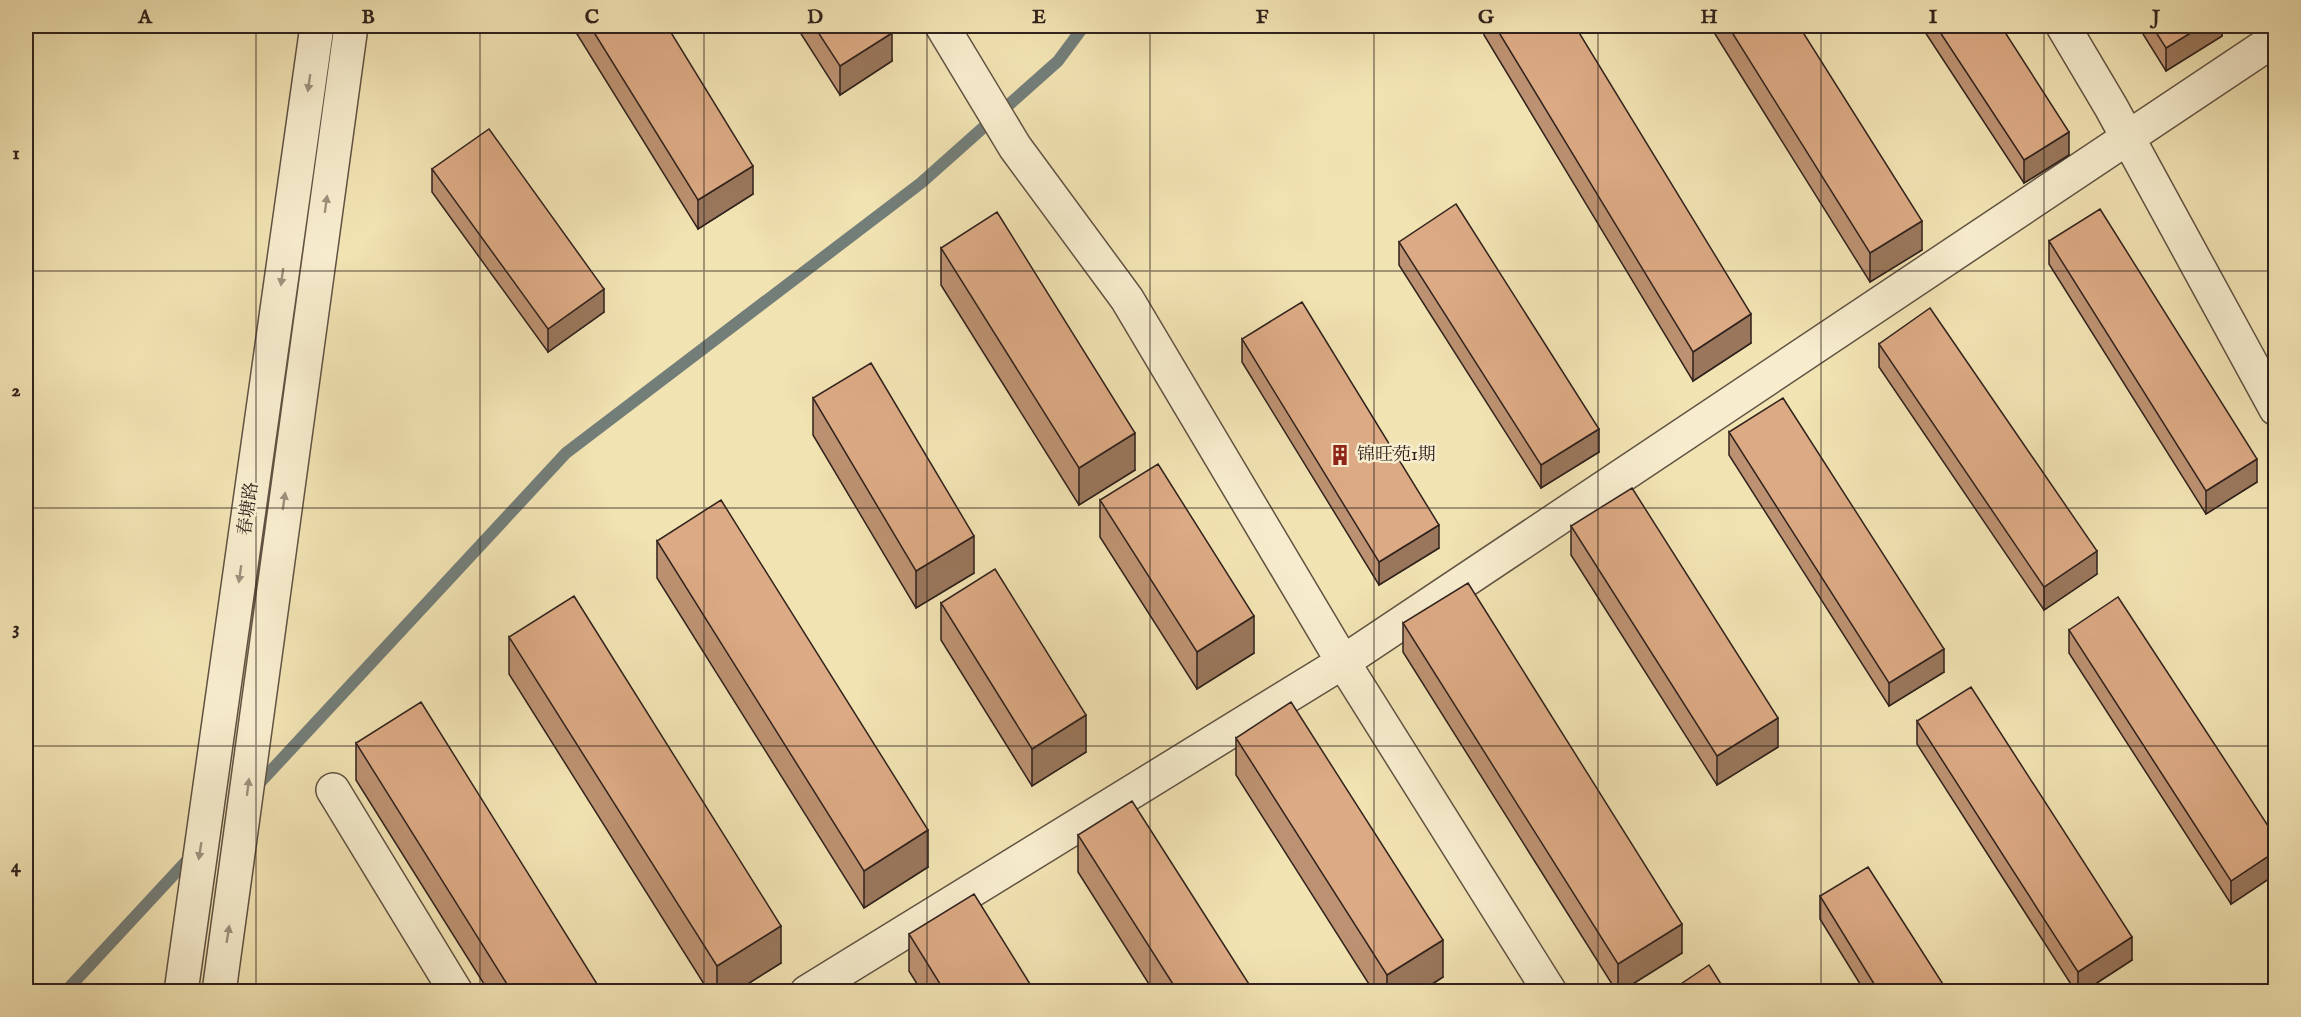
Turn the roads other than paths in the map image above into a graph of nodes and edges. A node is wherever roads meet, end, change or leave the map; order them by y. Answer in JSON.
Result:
{"nodes":[{"id":1,"x":317,"y":26,"type":"edge"},
{"id":2,"x":351,"y":26,"type":"edge"},
{"id":3,"x":942,"y":26,"type":"edge"},
{"id":4,"x":2063,"y":26,"type":"edge"},
{"id":5,"x":2276,"y":43,"type":"edge"},
{"id":6,"x":2128,"y":137,"type":"junction"},
{"id":7,"x":2276,"y":409,"type":"edge"},
{"id":8,"x":1343,"y":662,"type":"junction"},
{"id":9,"x":333,"y":790,"type":"dead end"},
{"id":10,"x":181,"y":992,"type":"edge"},
{"id":11,"x":219,"y":992,"type":"edge"},
{"id":12,"x":456,"y":992,"type":"edge"},
{"id":13,"x":807,"y":992,"type":"edge"},
{"id":14,"x":1550,"y":992,"type":"edge"}],
"edges":[{"from":1,"to":10,"type":"street","name":"春塘路","one_way":true},
{"from":11,"to":2,"type":"street","name":"春塘路","one_way":true},
{"from":3,"to":8,"type":"street"},
{"from":4,"to":6,"type":"street"},
{"from":5,"to":6,"type":"street"},
{"from":6,"to":7,"type":"street"},
{"from":6,"to":8,"type":"street"},
{"from":8,"to":13,"type":"street"},
{"from":8,"to":14,"type":"street"},
{"from":9,"to":12,"type":"street"}]}
